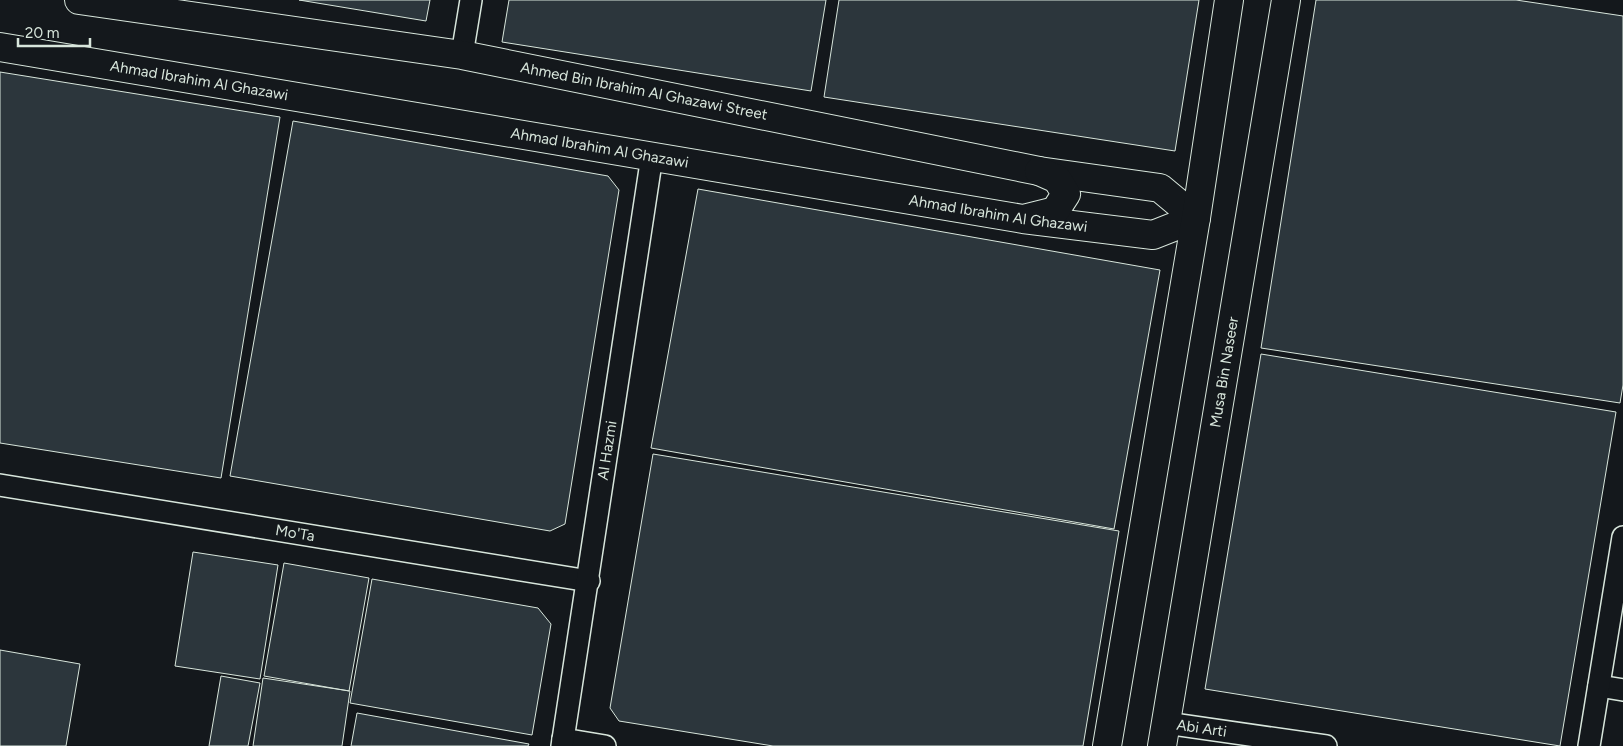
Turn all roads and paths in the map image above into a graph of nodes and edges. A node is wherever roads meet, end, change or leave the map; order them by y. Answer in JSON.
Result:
{"nodes":[{"id":1,"x":79,"y":0,"type":"edge"},
{"id":2,"x":471,"y":0,"type":"edge"},
{"id":3,"x":1229,"y":0,"type":"edge"},
{"id":4,"x":1286,"y":0,"type":"edge"},
{"id":5,"x":0,"y":47,"type":"edge"},
{"id":6,"x":462,"y":55,"type":"junction"},
{"id":7,"x":652,"y":156,"type":"junction"},
{"id":8,"x":1039,"y":171,"type":"junction"},
{"id":9,"x":1196,"y":218,"type":"junction"},
{"id":10,"x":1023,"y":219,"type":"junction"},
{"id":11,"x":0,"y":485,"type":"edge"},
{"id":12,"x":1623,"y":537,"type":"edge"},
{"id":13,"x":589,"y":581,"type":"junction"},
{"id":14,"x":1599,"y":686,"type":"junction"},
{"id":15,"x":1623,"y":690,"type":"edge"},
{"id":16,"x":1164,"y":735,"type":"edge"},
{"id":17,"x":563,"y":742,"type":"edge"},
{"id":18,"x":605,"y":746,"type":"edge"},
{"id":19,"x":1107,"y":746,"type":"edge"},
{"id":20,"x":1326,"y":746,"type":"edge"},
{"id":21,"x":1589,"y":746,"type":"edge"}],
"edges":[{"from":1,"to":6,"type":"street","name":"Ahmed Bin Ibrahim Al Ghazawi Street"},
{"from":2,"to":6,"type":"street"},
{"from":3,"to":9,"type":"street"},
{"from":4,"to":16,"type":"street","name":"Musa Bin Naseer"},
{"from":5,"to":7,"type":"street","name":"Ahmad Ibrahim Al Ghazawi"},
{"from":6,"to":8,"type":"street","name":"Ahmed Bin Ibrahim Al Ghazawi Street"},
{"from":7,"to":10,"type":"street","name":"Ahmad Ibrahim Al Ghazawi"},
{"from":7,"to":13,"type":"street","name":"Al Hazmi"},
{"from":8,"to":9,"type":"street","name":"Ahmed Bin Ibrahim Al Ghazawi Street"},
{"from":8,"to":10,"type":"street"},
{"from":9,"to":10,"type":"street","name":"Ahmad Ibrahim Al Ghazawi"},
{"from":9,"to":19,"type":"street"},
{"from":11,"to":13,"type":"street","name":"Mo'Ta"},
{"from":12,"to":14,"type":"street"},
{"from":13,"to":17,"type":"street","name":"Al Hazmi"},
{"from":14,"to":15,"type":"street"},
{"from":14,"to":21,"type":"street"},
{"from":16,"to":20,"type":"street","name":"Abi Arti"},
{"from":17,"to":18,"type":"street"}]}
